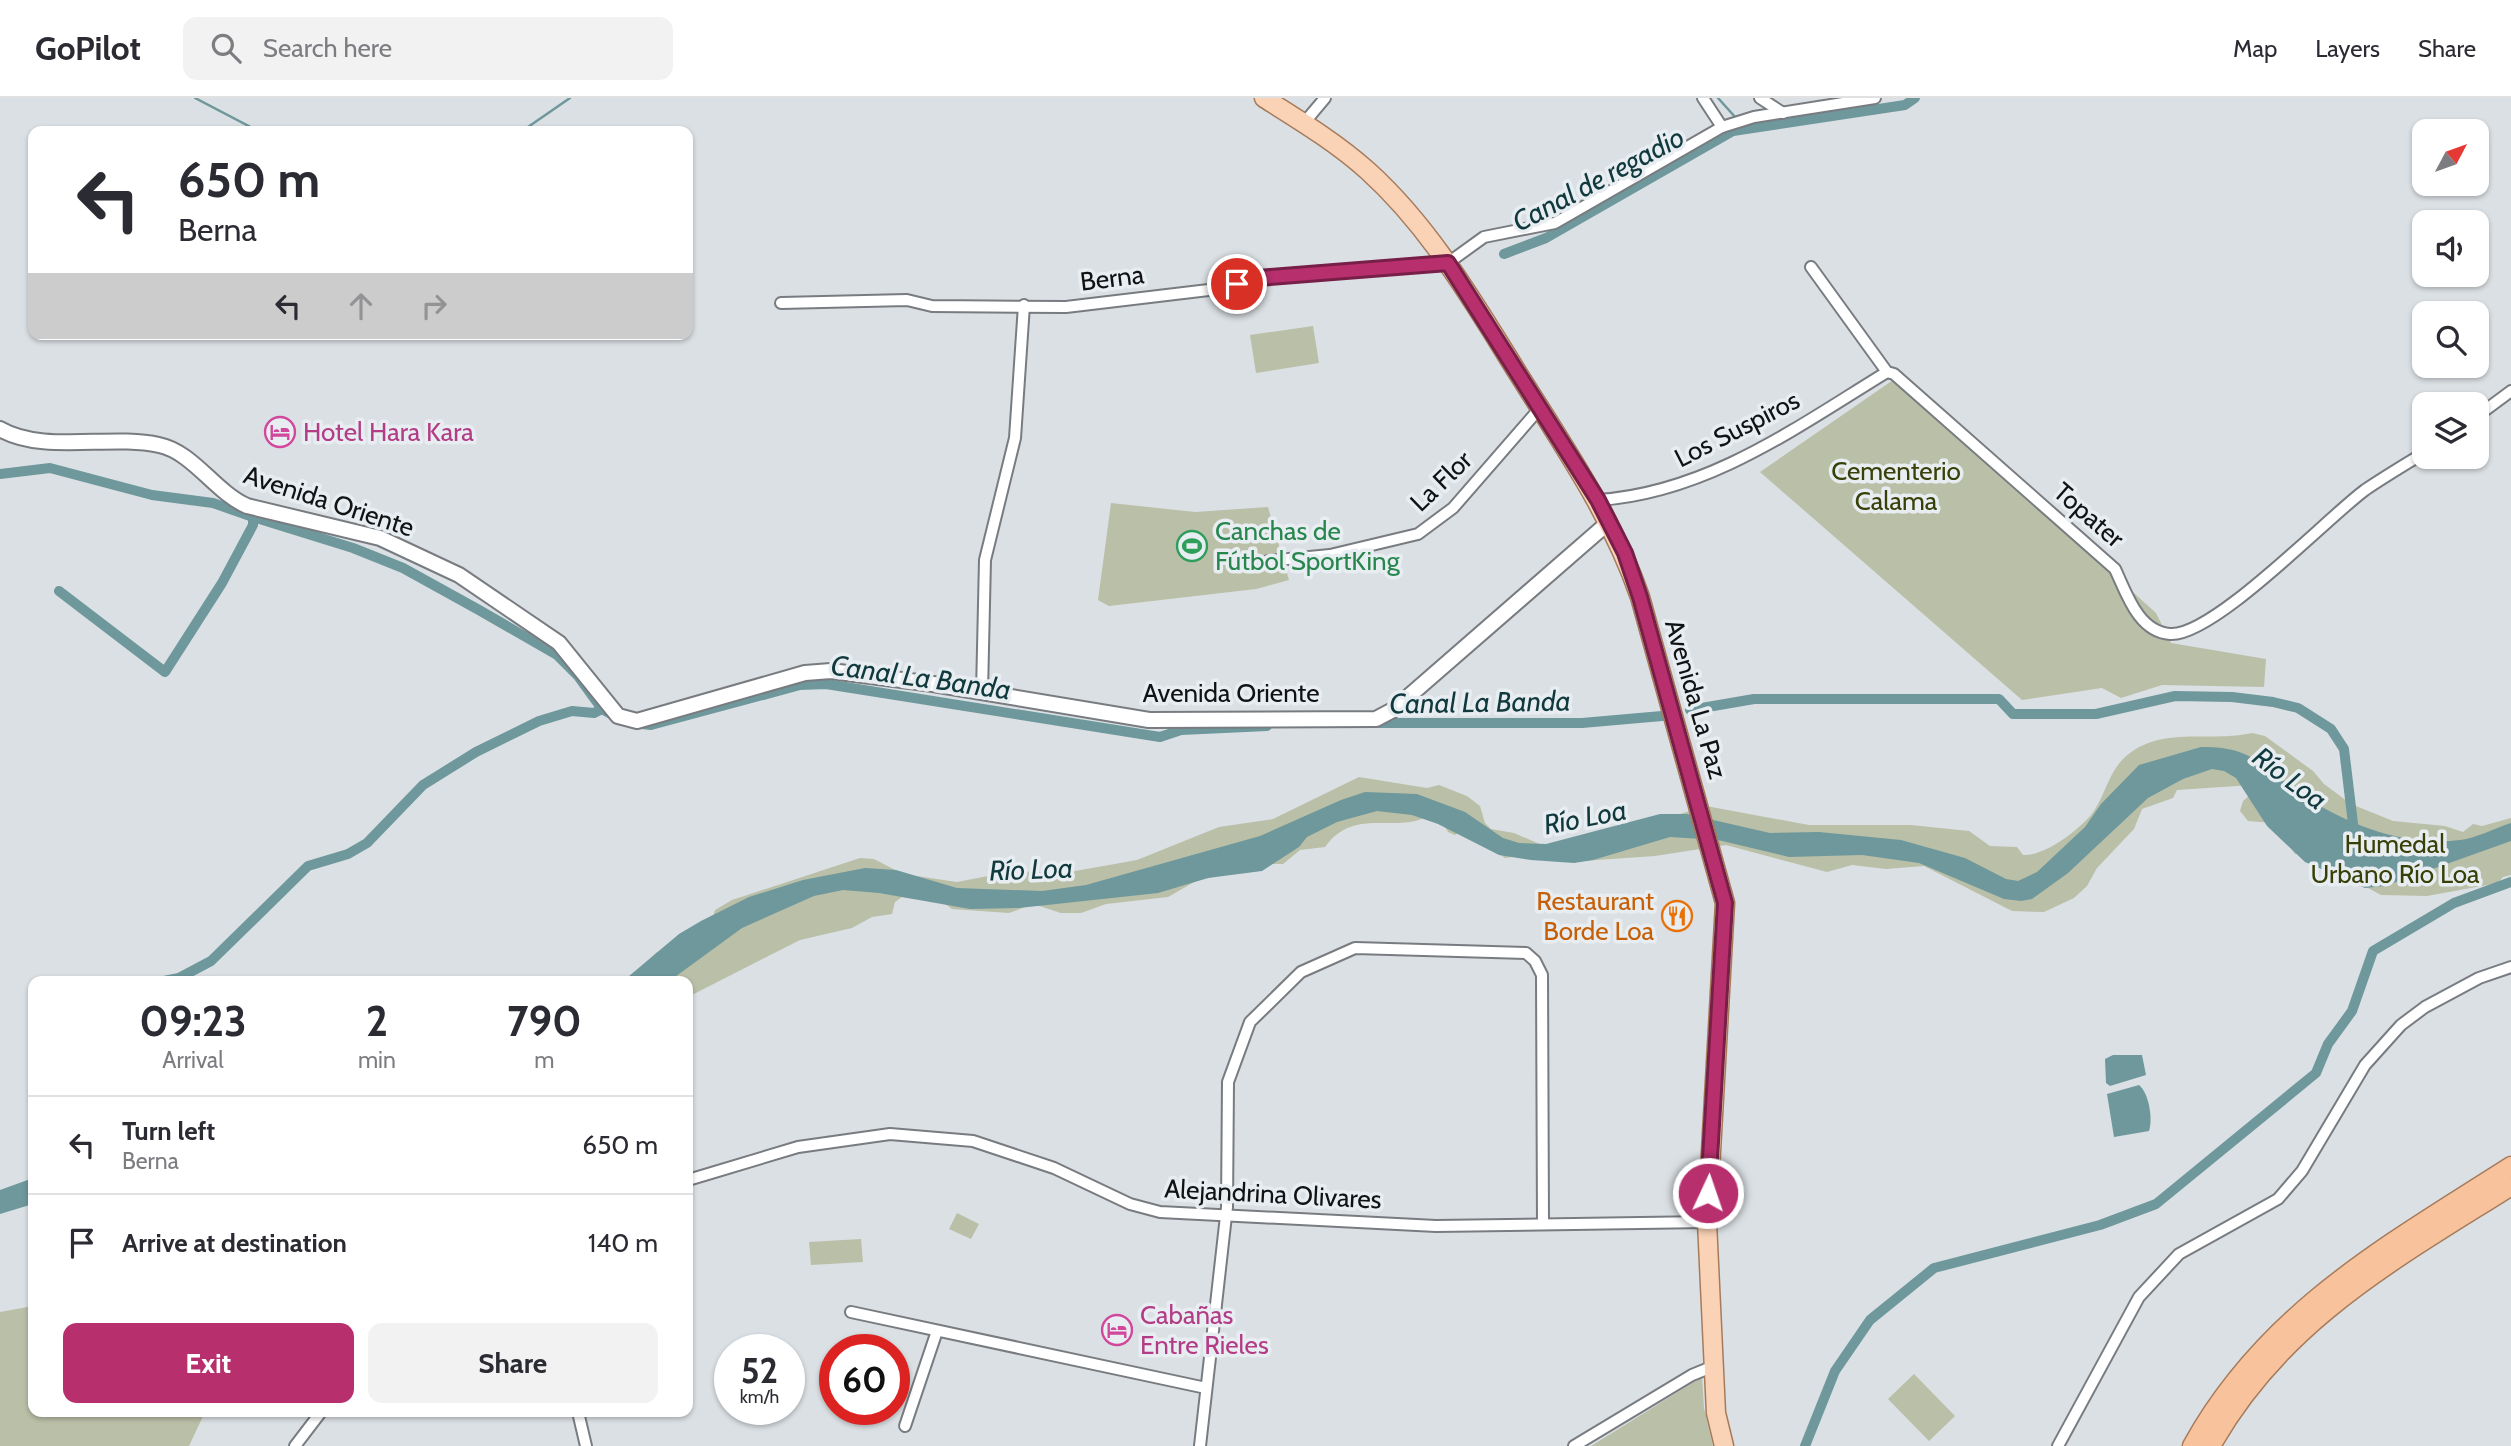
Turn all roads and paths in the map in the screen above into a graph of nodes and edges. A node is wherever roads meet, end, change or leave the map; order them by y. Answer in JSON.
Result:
{"nodes":[{"id":1,"x":1264,"y":98,"type":"edge"},
{"id":2,"x":1325,"y":98,"type":"edge"},
{"id":3,"x":1703,"y":98,"type":"edge"},
{"id":4,"x":1760,"y":98,"type":"edge"},
{"id":5,"x":1875,"y":98,"type":"edge"},
{"id":6,"x":1783,"y":113,"type":"junction"},
{"id":7,"x":1304,"y":123,"type":"junction"},
{"id":8,"x":1722,"y":127,"type":"junction"},
{"id":9,"x":1448,"y":263,"type":"junction"},
{"id":10,"x":1811,"y":267,"type":"dead end"},
{"id":11,"x":781,"y":303,"type":"dead end"},
{"id":12,"x":1024,"y":305,"type":"junction"},
{"id":13,"x":1887,"y":372,"type":"junction"},
{"id":14,"x":2511,"y":391,"type":"edge"},
{"id":15,"x":2489,"y":407,"type":"edge"},
{"id":16,"x":1540,"y":408,"type":"junction"},
{"id":17,"x":0,"y":429,"type":"edge"},
{"id":18,"x":2412,"y":461,"type":"edge"},
{"id":19,"x":1598,"y":500,"type":"junction"},
{"id":20,"x":1609,"y":522,"type":"junction"},
{"id":21,"x":1268,"y":561,"type":"dead end"},
{"id":22,"x":982,"y":692,"type":"junction"},
{"id":23,"x":2511,"y":967,"type":"edge"},
{"id":24,"x":2511,"y":1166,"type":"edge"},
{"id":25,"x":693,"y":1178,"type":"edge"},
{"id":26,"x":2511,"y":1186,"type":"edge"},
{"id":27,"x":1225,"y":1217,"type":"junction"},
{"id":28,"x":1543,"y":1222,"type":"junction"},
{"id":29,"x":1707,"y":1222,"type":"junction"},
{"id":30,"x":851,"y":1312,"type":"dead end"},
{"id":31,"x":937,"y":1331,"type":"junction"},
{"id":32,"x":1714,"y":1366,"type":"junction"},
{"id":33,"x":1206,"y":1388,"type":"junction"},
{"id":34,"x":317,"y":1417,"type":"edge"},
{"id":35,"x":579,"y":1417,"type":"edge"},
{"id":36,"x":905,"y":1426,"type":"dead end"},
{"id":37,"x":295,"y":1446,"type":"edge"},
{"id":38,"x":586,"y":1446,"type":"edge"},
{"id":39,"x":1200,"y":1446,"type":"edge"},
{"id":40,"x":1574,"y":1446,"type":"edge"},
{"id":41,"x":1724,"y":1446,"type":"edge"},
{"id":42,"x":2058,"y":1446,"type":"edge"},
{"id":43,"x":2192,"y":1446,"type":"edge"},
{"id":44,"x":2211,"y":1446,"type":"edge"}],
"edges":[{"from":1,"to":7,"type":"main road","name":"Avenida La Paz"},
{"from":2,"to":7,"type":"street"},
{"from":3,"to":8,"type":"street"},
{"from":4,"to":6,"type":"street"},
{"from":5,"to":6,"type":"street"},
{"from":6,"to":8,"type":"street"},
{"from":7,"to":9,"type":"main road","name":"Avenida La Paz"},
{"from":8,"to":9,"type":"street"},
{"from":9,"to":12,"type":"street","name":"Berna"},
{"from":9,"to":16,"type":"main road","name":"Avenida La Paz"},
{"from":10,"to":13,"type":"street","name":"Topater"},
{"from":11,"to":12,"type":"street","name":"Berna"},
{"from":12,"to":22,"type":"street"},
{"from":13,"to":18,"type":"street","name":"Topater"},
{"from":13,"to":19,"type":"street","name":"Los Suspiros"},
{"from":14,"to":15,"type":"street"},
{"from":16,"to":19,"type":"main road","name":"Avenida La Paz"},
{"from":16,"to":21,"type":"street","name":"La Flor"},
{"from":17,"to":22,"type":"street","name":"Avenida Oriente"},
{"from":19,"to":20,"type":"main road","name":"Avenida La Paz"},
{"from":20,"to":22,"type":"street","name":"Avenida Oriente"},
{"from":20,"to":29,"type":"main road","name":"Avenida La Paz"},
{"from":23,"to":42,"type":"street"},
{"from":24,"to":43,"type":"highway"},
{"from":25,"to":27,"type":"street","name":"Alejandrina Olivares"},
{"from":26,"to":44,"type":"highway"},
{"from":27,"to":28,"type":"street","name":"Alejandrina Olivares"},
{"from":27,"to":28,"type":"street"},
{"from":27,"to":33,"type":"street"},
{"from":28,"to":29,"type":"street","name":"Alejandrina Olivares"},
{"from":29,"to":32,"type":"main road","name":"Avenida La Paz"},
{"from":30,"to":31,"type":"street"},
{"from":31,"to":33,"type":"street"},
{"from":31,"to":36,"type":"street"},
{"from":32,"to":40,"type":"street"},
{"from":32,"to":41,"type":"main road","name":"Avenida La Paz"},
{"from":33,"to":39,"type":"street"},
{"from":34,"to":37,"type":"street"},
{"from":35,"to":38,"type":"street"}]}
